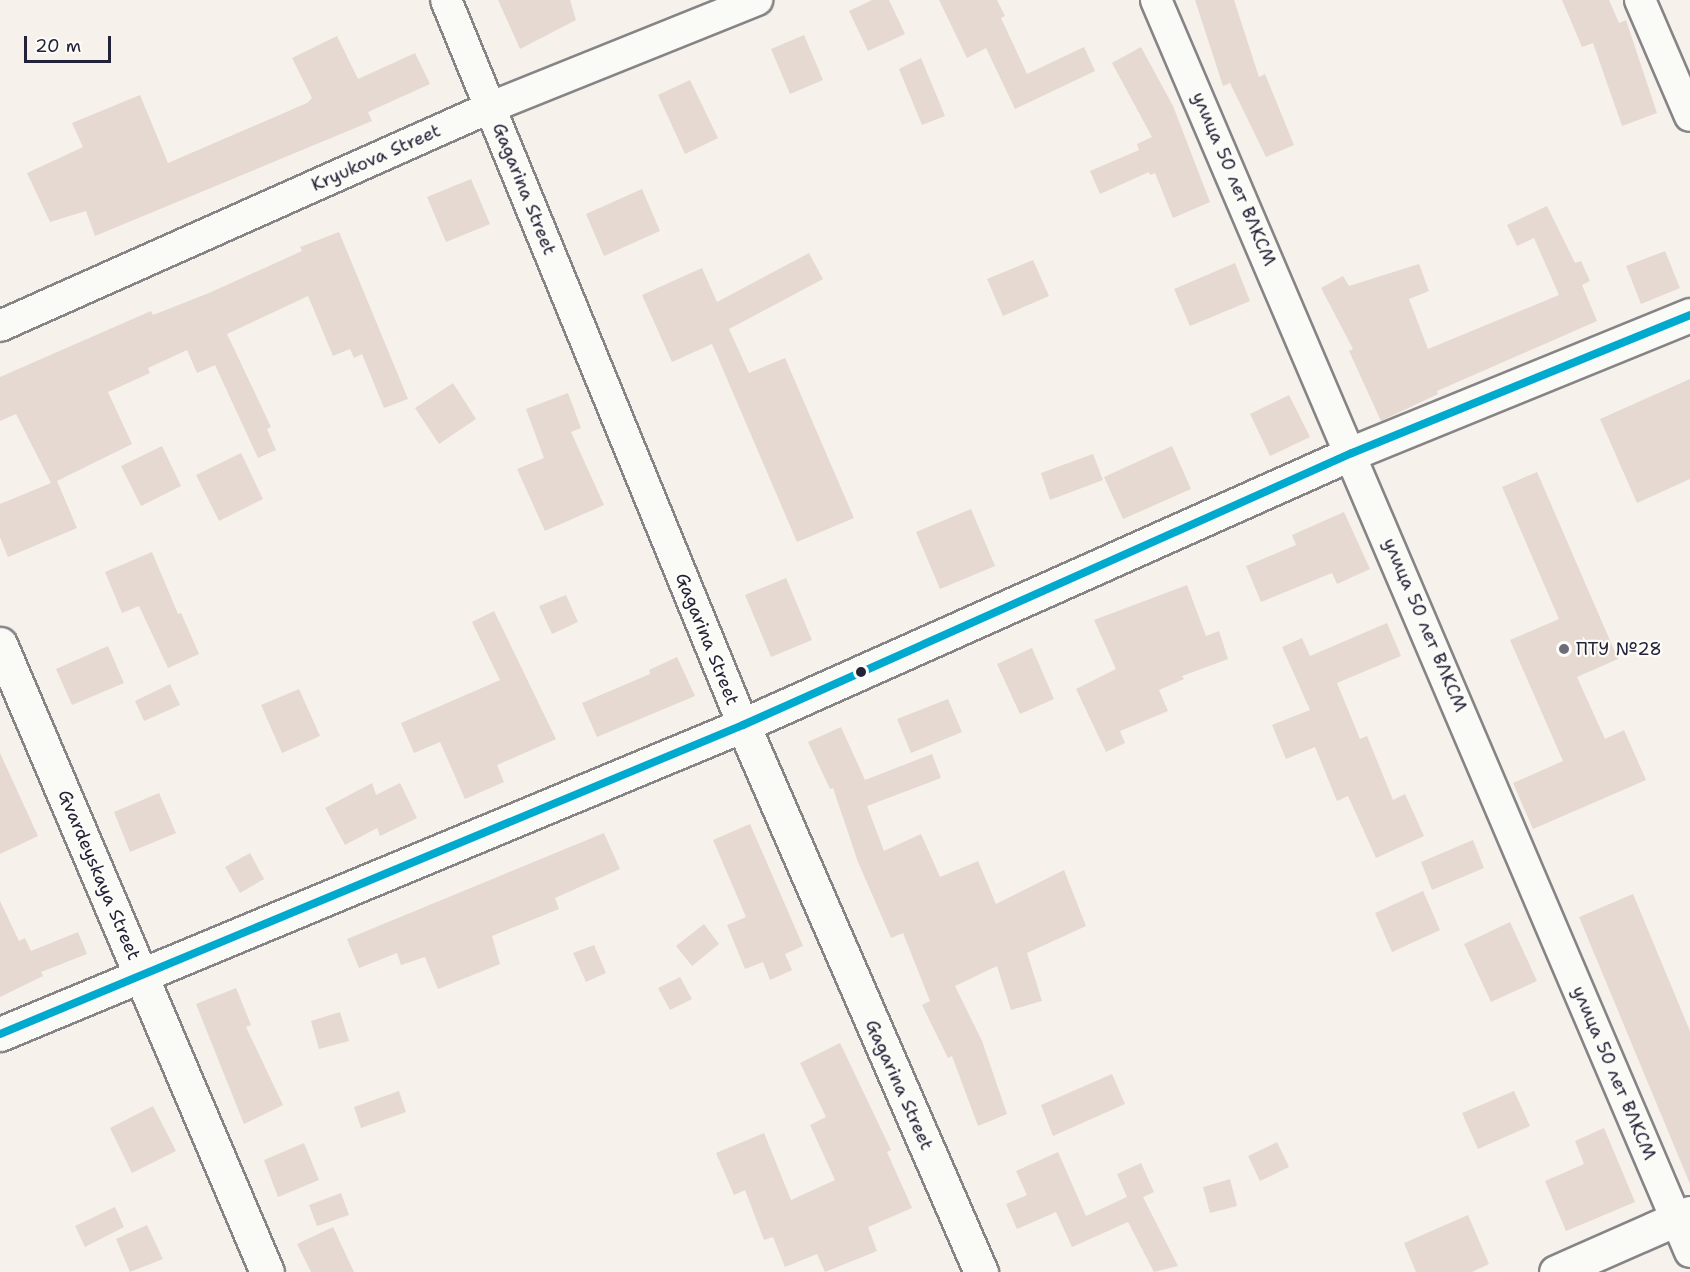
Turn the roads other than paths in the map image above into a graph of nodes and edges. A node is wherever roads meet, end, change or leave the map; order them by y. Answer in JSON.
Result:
{"nodes":[{"id":1,"x":446,"y":0,"type":"edge"},
{"id":2,"x":757,"y":0,"type":"edge"},
{"id":3,"x":1156,"y":0,"type":"edge"},
{"id":4,"x":1640,"y":0,"type":"edge"},
{"id":5,"x":491,"y":107,"type":"junction"},
{"id":6,"x":1690,"y":116,"type":"edge"},
{"id":7,"x":1690,"y":315,"type":"edge"},
{"id":8,"x":0,"y":326,"type":"edge"},
{"id":9,"x":1352,"y":453,"type":"junction"},
{"id":10,"x":0,"y":644,"type":"edge"},
{"id":11,"x":743,"y":725,"type":"junction"},
{"id":12,"x":141,"y":974,"type":"junction"},
{"id":13,"x":0,"y":1034,"type":"edge"},
{"id":14,"x":1683,"y":1216,"type":"edge"},
{"id":15,"x":1690,"y":1252,"type":"edge"},
{"id":16,"x":267,"y":1272,"type":"edge"},
{"id":17,"x":981,"y":1272,"type":"edge"},
{"id":18,"x":1556,"y":1272,"type":"edge"}],
"edges":[{"from":1,"to":5,"type":"street","name":"Gagarina Street"},
{"from":2,"to":5,"type":"street","name":"Kryukova Street"},
{"from":3,"to":9,"type":"street","name":"улица 50 лет ВЛКСМ"},
{"from":4,"to":6,"type":"street"},
{"from":5,"to":8,"type":"street","name":"Kryukova Street"},
{"from":5,"to":11,"type":"street","name":"Gagarina Street"},
{"from":7,"to":9,"type":"main road"},
{"from":9,"to":11,"type":"main road"},
{"from":9,"to":14,"type":"street","name":"улица 50 лет ВЛКСМ"},
{"from":10,"to":12,"type":"main road","name":"Gvardeyskaya Street"},
{"from":11,"to":12,"type":"main road"},
{"from":11,"to":17,"type":"main road","name":"Gagarina Street"},
{"from":12,"to":13,"type":"main road"},
{"from":12,"to":16,"type":"main road","name":"Gvardeyskaya Street"},
{"from":14,"to":15,"type":"street","name":"улица 50 лет ВЛКСМ"},
{"from":14,"to":18,"type":"main road"}]}
